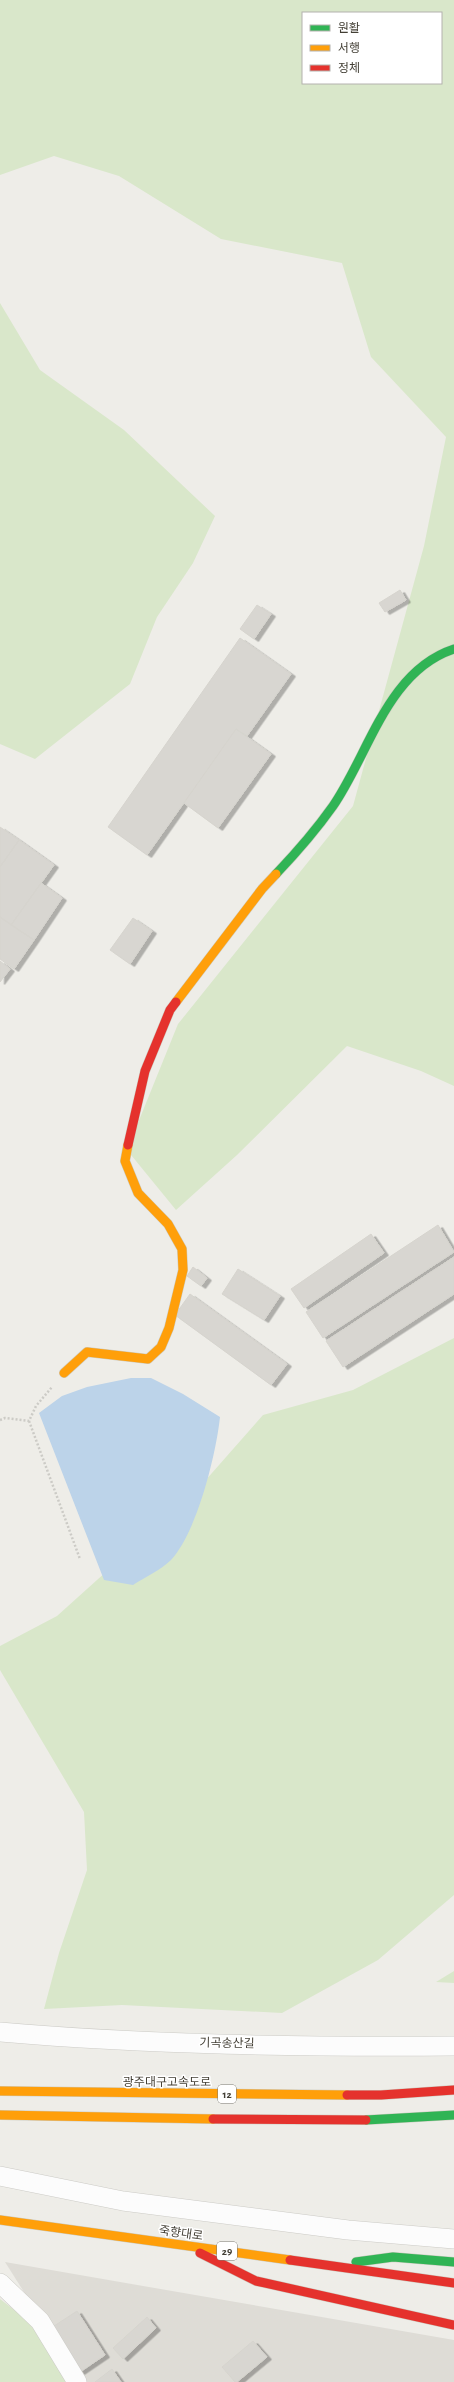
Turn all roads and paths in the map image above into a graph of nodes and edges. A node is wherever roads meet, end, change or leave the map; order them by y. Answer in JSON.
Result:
{"nodes":[{"id":1,"x":454,"y":648,"type":"edge"},
{"id":2,"x":64,"y":1373,"type":"joint"},
{"id":3,"x":0,"y":1420,"type":"edge"},
{"id":4,"x":29,"y":1421,"type":"junction"},
{"id":5,"x":80,"y":1559,"type":"dead end"},
{"id":6,"x":0,"y":2032,"type":"edge"},
{"id":7,"x":454,"y":2046,"type":"edge"},
{"id":8,"x":454,"y":2090,"type":"edge"},
{"id":9,"x":0,"y":2091,"type":"edge"},
{"id":10,"x":0,"y":2115,"type":"edge"},
{"id":11,"x":454,"y":2115,"type":"edge"},
{"id":12,"x":0,"y":2176,"type":"edge"},
{"id":13,"x":0,"y":2220,"type":"edge"},
{"id":14,"x":454,"y":2240,"type":"edge"},
{"id":15,"x":185,"y":2246,"type":"junction"},
{"id":16,"x":454,"y":2262,"type":"edge"},
{"id":17,"x":327,"y":2265,"type":"junction"},
{"id":18,"x":0,"y":2283,"type":"edge"},
{"id":19,"x":454,"y":2283,"type":"edge"},
{"id":20,"x":454,"y":2325,"type":"edge"},
{"id":21,"x":77,"y":2382,"type":"edge"}],
"edges":[{"from":1,"to":2,"type":"main road"},
{"from":2,"to":4,"type":"path"},
{"from":3,"to":4,"type":"path"},
{"from":4,"to":5,"type":"path"},
{"from":6,"to":7,"type":"street","name":"기곡송산길"},
{"from":8,"to":9,"type":"main road","name":"광주대구고속도로","number":"12"},
{"from":10,"to":11,"type":"main road","number":"12"},
{"from":12,"to":14,"type":"street"},
{"from":13,"to":15,"type":"main road","name":"죽향대로","number":"29"},
{"from":15,"to":17,"type":"main road","name":"죽향대로","number":"29"},
{"from":15,"to":20,"type":"main road"},
{"from":16,"to":17,"type":"main road"},
{"from":17,"to":19,"type":"main road","name":"죽향대로","number":"29"},
{"from":18,"to":21,"type":"street"}]}
